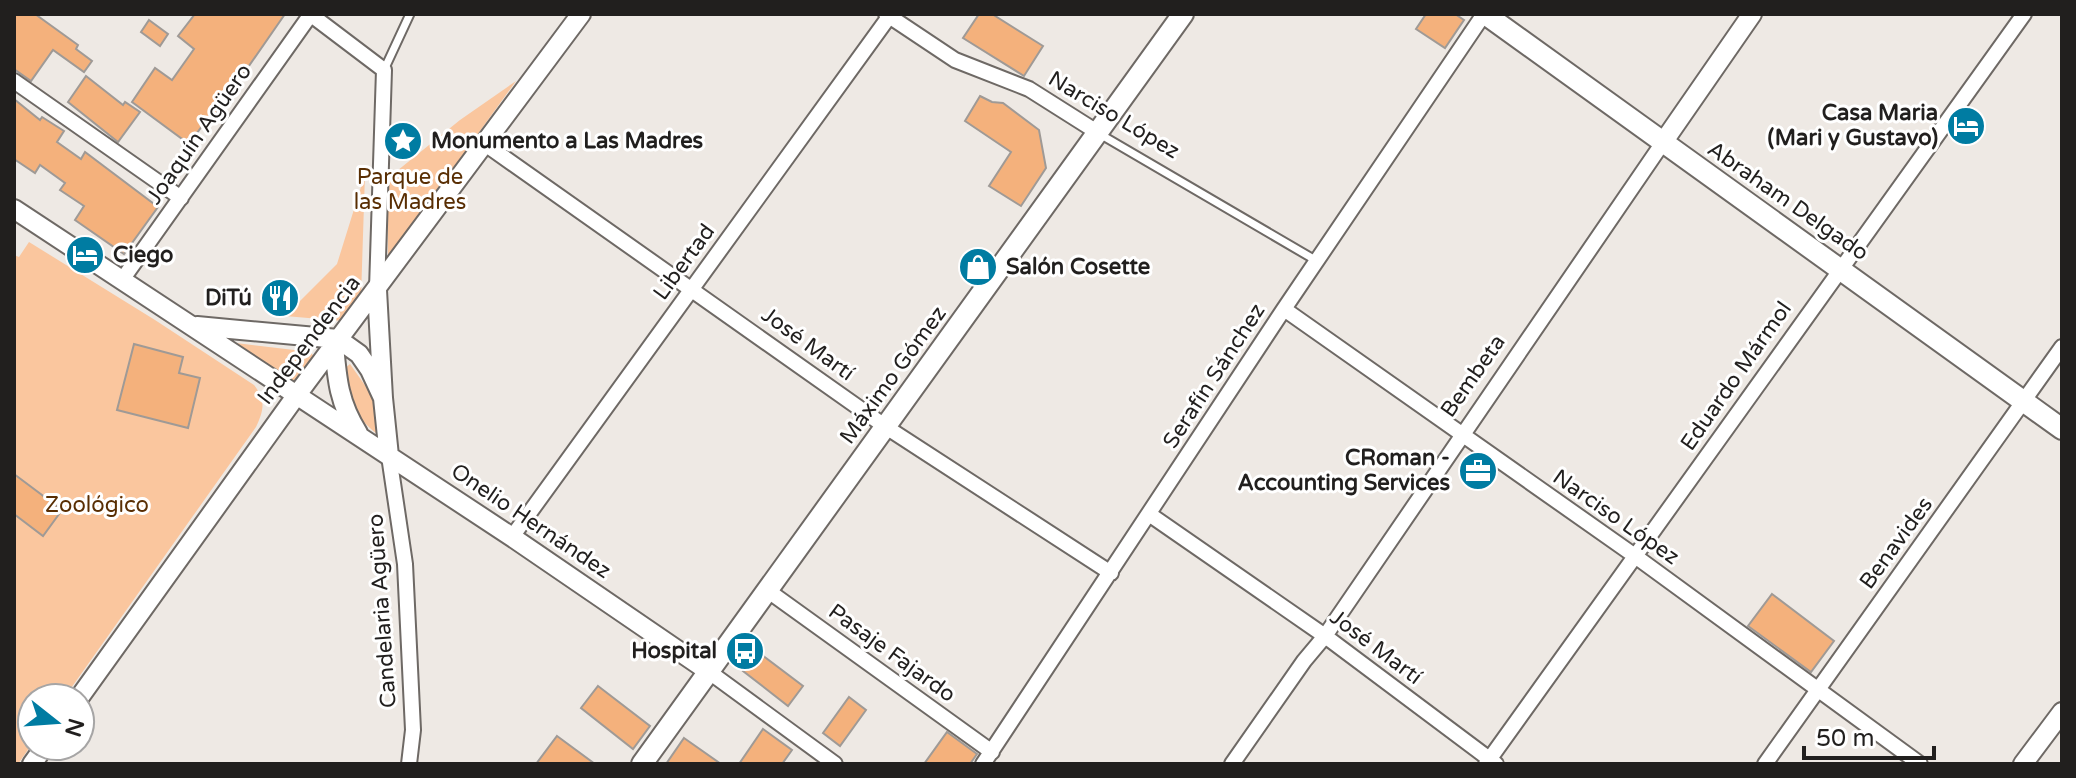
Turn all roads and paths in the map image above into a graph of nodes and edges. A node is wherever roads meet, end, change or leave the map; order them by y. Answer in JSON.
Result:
{"nodes":[{"id":1,"x":311,"y":14,"type":"edge"},
{"id":2,"x":410,"y":14,"type":"edge"},
{"id":3,"x":581,"y":14,"type":"edge"},
{"id":4,"x":1183,"y":14,"type":"edge"},
{"id":5,"x":1485,"y":14,"type":"edge"},
{"id":6,"x":1752,"y":14,"type":"edge"},
{"id":7,"x":2024,"y":14,"type":"edge"},
{"id":8,"x":889,"y":15,"type":"edge"},
{"id":9,"x":384,"y":70,"type":"junction"},
{"id":10,"x":14,"y":81,"type":"edge"},
{"id":11,"x":1097,"y":132,"type":"junction"},
{"id":12,"x":1664,"y":141,"type":"junction"},
{"id":13,"x":485,"y":144,"type":"junction"},
{"id":14,"x":181,"y":198,"type":"junction"},
{"id":15,"x":14,"y":209,"type":"edge"},
{"id":16,"x":1317,"y":261,"type":"junction"},
{"id":17,"x":1841,"y":267,"type":"junction"},
{"id":18,"x":122,"y":280,"type":"junction"},
{"id":19,"x":692,"y":288,"type":"junction"},
{"id":20,"x":377,"y":290,"type":"junction"},
{"id":21,"x":1284,"y":309,"type":"junction"},
{"id":22,"x":194,"y":326,"type":"junction"},
{"id":23,"x":336,"y":342,"type":"junction"},
{"id":24,"x":2062,"y":347,"type":"edge"},
{"id":25,"x":296,"y":396,"type":"junction"},
{"id":26,"x":383,"y":398,"type":"junction"},
{"id":27,"x":2024,"y":402,"type":"junction"},
{"id":28,"x":886,"y":427,"type":"junction"},
{"id":29,"x":2062,"y":429,"type":"edge"},
{"id":30,"x":1461,"y":436,"type":"junction"},
{"id":31,"x":361,"y":438,"type":"junction"},
{"id":32,"x":389,"y":456,"type":"junction"},
{"id":33,"x":1149,"y":514,"type":"junction"},
{"id":34,"x":512,"y":537,"type":"junction"},
{"id":35,"x":1635,"y":556,"type":"junction"},
{"id":36,"x":1111,"y":573,"type":"junction"},
{"id":37,"x":767,"y":590,"type":"junction"},
{"id":38,"x":1325,"y":636,"type":"junction"},
{"id":39,"x":708,"y":671,"type":"junction"},
{"id":40,"x":90,"y":682,"type":"edge"},
{"id":41,"x":1817,"y":689,"type":"junction"},
{"id":42,"x":2062,"y":712,"type":"edge"},
{"id":43,"x":988,"y":758,"type":"edge"},
{"id":44,"x":1491,"y":763,"type":"edge"},
{"id":45,"x":409,"y":764,"type":"edge"},
{"id":46,"x":642,"y":764,"type":"edge"},
{"id":47,"x":835,"y":764,"type":"edge"},
{"id":48,"x":1232,"y":764,"type":"edge"},
{"id":49,"x":1765,"y":764,"type":"edge"},
{"id":50,"x":1920,"y":764,"type":"edge"},
{"id":51,"x":2023,"y":764,"type":"edge"}],
"edges":[{"from":1,"to":9,"type":"street"},
{"from":1,"to":14,"type":"street","name":"Joaquín Agüero"},
{"from":2,"to":9,"type":"lane"},
{"from":3,"to":13,"type":"street","name":"Independencia"},
{"from":4,"to":11,"type":"main road","name":"Máximo Gómez"},
{"from":5,"to":12,"type":"main road","name":"Abraham Delgado"},
{"from":5,"to":16,"type":"street","name":"Serafín Sánchez"},
{"from":6,"to":12,"type":"street","name":"Bembeta"},
{"from":7,"to":17,"type":"street","name":"Eduardo Mármol"},
{"from":8,"to":11,"type":"street","name":"Narciso López"},
{"from":8,"to":19,"type":"street","name":"Libertad"},
{"from":9,"to":20,"type":"street"},
{"from":10,"to":14,"type":"street"},
{"from":11,"to":16,"type":"lane","name":"Narciso López"},
{"from":11,"to":28,"type":"main road","name":"Máximo Gómez"},
{"from":12,"to":17,"type":"main road","name":"Abraham Delgado"},
{"from":12,"to":30,"type":"street","name":"Bembeta"},
{"from":13,"to":19,"type":"street","name":"José Martí"},
{"from":13,"to":20,"type":"street","name":"Independencia"},
{"from":14,"to":18,"type":"street","name":"Joaquín Agüero"},
{"from":15,"to":18,"type":"street","name":"Onelio Hernández"},
{"from":16,"to":21,"type":"street","name":"Serafín Sánchez"},
{"from":17,"to":27,"type":"main road","name":"Abraham Delgado"},
{"from":17,"to":35,"type":"street","name":"Eduardo Mármol"},
{"from":18,"to":22,"type":"street","name":"Onelio Hernández"},
{"from":19,"to":28,"type":"street","name":"José Martí"},
{"from":19,"to":34,"type":"street","name":"Libertad"},
{"from":20,"to":23,"type":"street","name":"Independencia"},
{"from":20,"to":26,"type":"street"},
{"from":21,"to":30,"type":"street","name":"Narciso López"},
{"from":21,"to":33,"type":"street","name":"Serafín Sánchez"},
{"from":22,"to":23,"type":"street","name":"Onelio Hernández"},
{"from":22,"to":25,"type":"street","name":"Onelio Hernández"},
{"from":23,"to":25,"type":"street","name":"Independencia"},
{"from":23,"to":26,"type":"street"},
{"from":23,"to":31,"type":"street"},
{"from":24,"to":27,"type":"street","name":"Benavides"},
{"from":25,"to":31,"type":"street","name":"Onelio Hernández"},
{"from":25,"to":40,"type":"street","name":"Independencia"},
{"from":26,"to":32,"type":"street"},
{"from":27,"to":29,"type":"main road","name":"Abraham Delgado"},
{"from":27,"to":41,"type":"street","name":"Benavides"},
{"from":28,"to":36,"type":"street","name":"José Martí"},
{"from":28,"to":37,"type":"main road","name":"Máximo Gómez"},
{"from":30,"to":35,"type":"street","name":"Narciso López"},
{"from":30,"to":38,"type":"street","name":"Bembeta"},
{"from":31,"to":32,"type":"street","name":"Onelio Hernández"},
{"from":32,"to":34,"type":"street","name":"Onelio Hernández"},
{"from":32,"to":45,"type":"street","name":"Candelaria Agüero"},
{"from":33,"to":36,"type":"street","name":"Serafín Sánchez"},
{"from":33,"to":38,"type":"street","name":"José Martí"},
{"from":34,"to":39,"type":"street","name":"Onelio Hernández"},
{"from":35,"to":41,"type":"street","name":"Narciso López"},
{"from":35,"to":44,"type":"street","name":"Eduardo Mármol"},
{"from":36,"to":43,"type":"street","name":"Serafín Sánchez"},
{"from":37,"to":39,"type":"main road","name":"Máximo Gómez"},
{"from":37,"to":43,"type":"street","name":"Pasaje Fajardo"},
{"from":38,"to":44,"type":"street","name":"José Martí"},
{"from":38,"to":48,"type":"street","name":"Bembeta"},
{"from":39,"to":46,"type":"main road","name":"Máximo Gómez"},
{"from":39,"to":47,"type":"street","name":"Onelio Hernández"},
{"from":41,"to":49,"type":"street","name":"Benavides"},
{"from":41,"to":50,"type":"street","name":"Narciso López"},
{"from":42,"to":51,"type":"street"}]}
